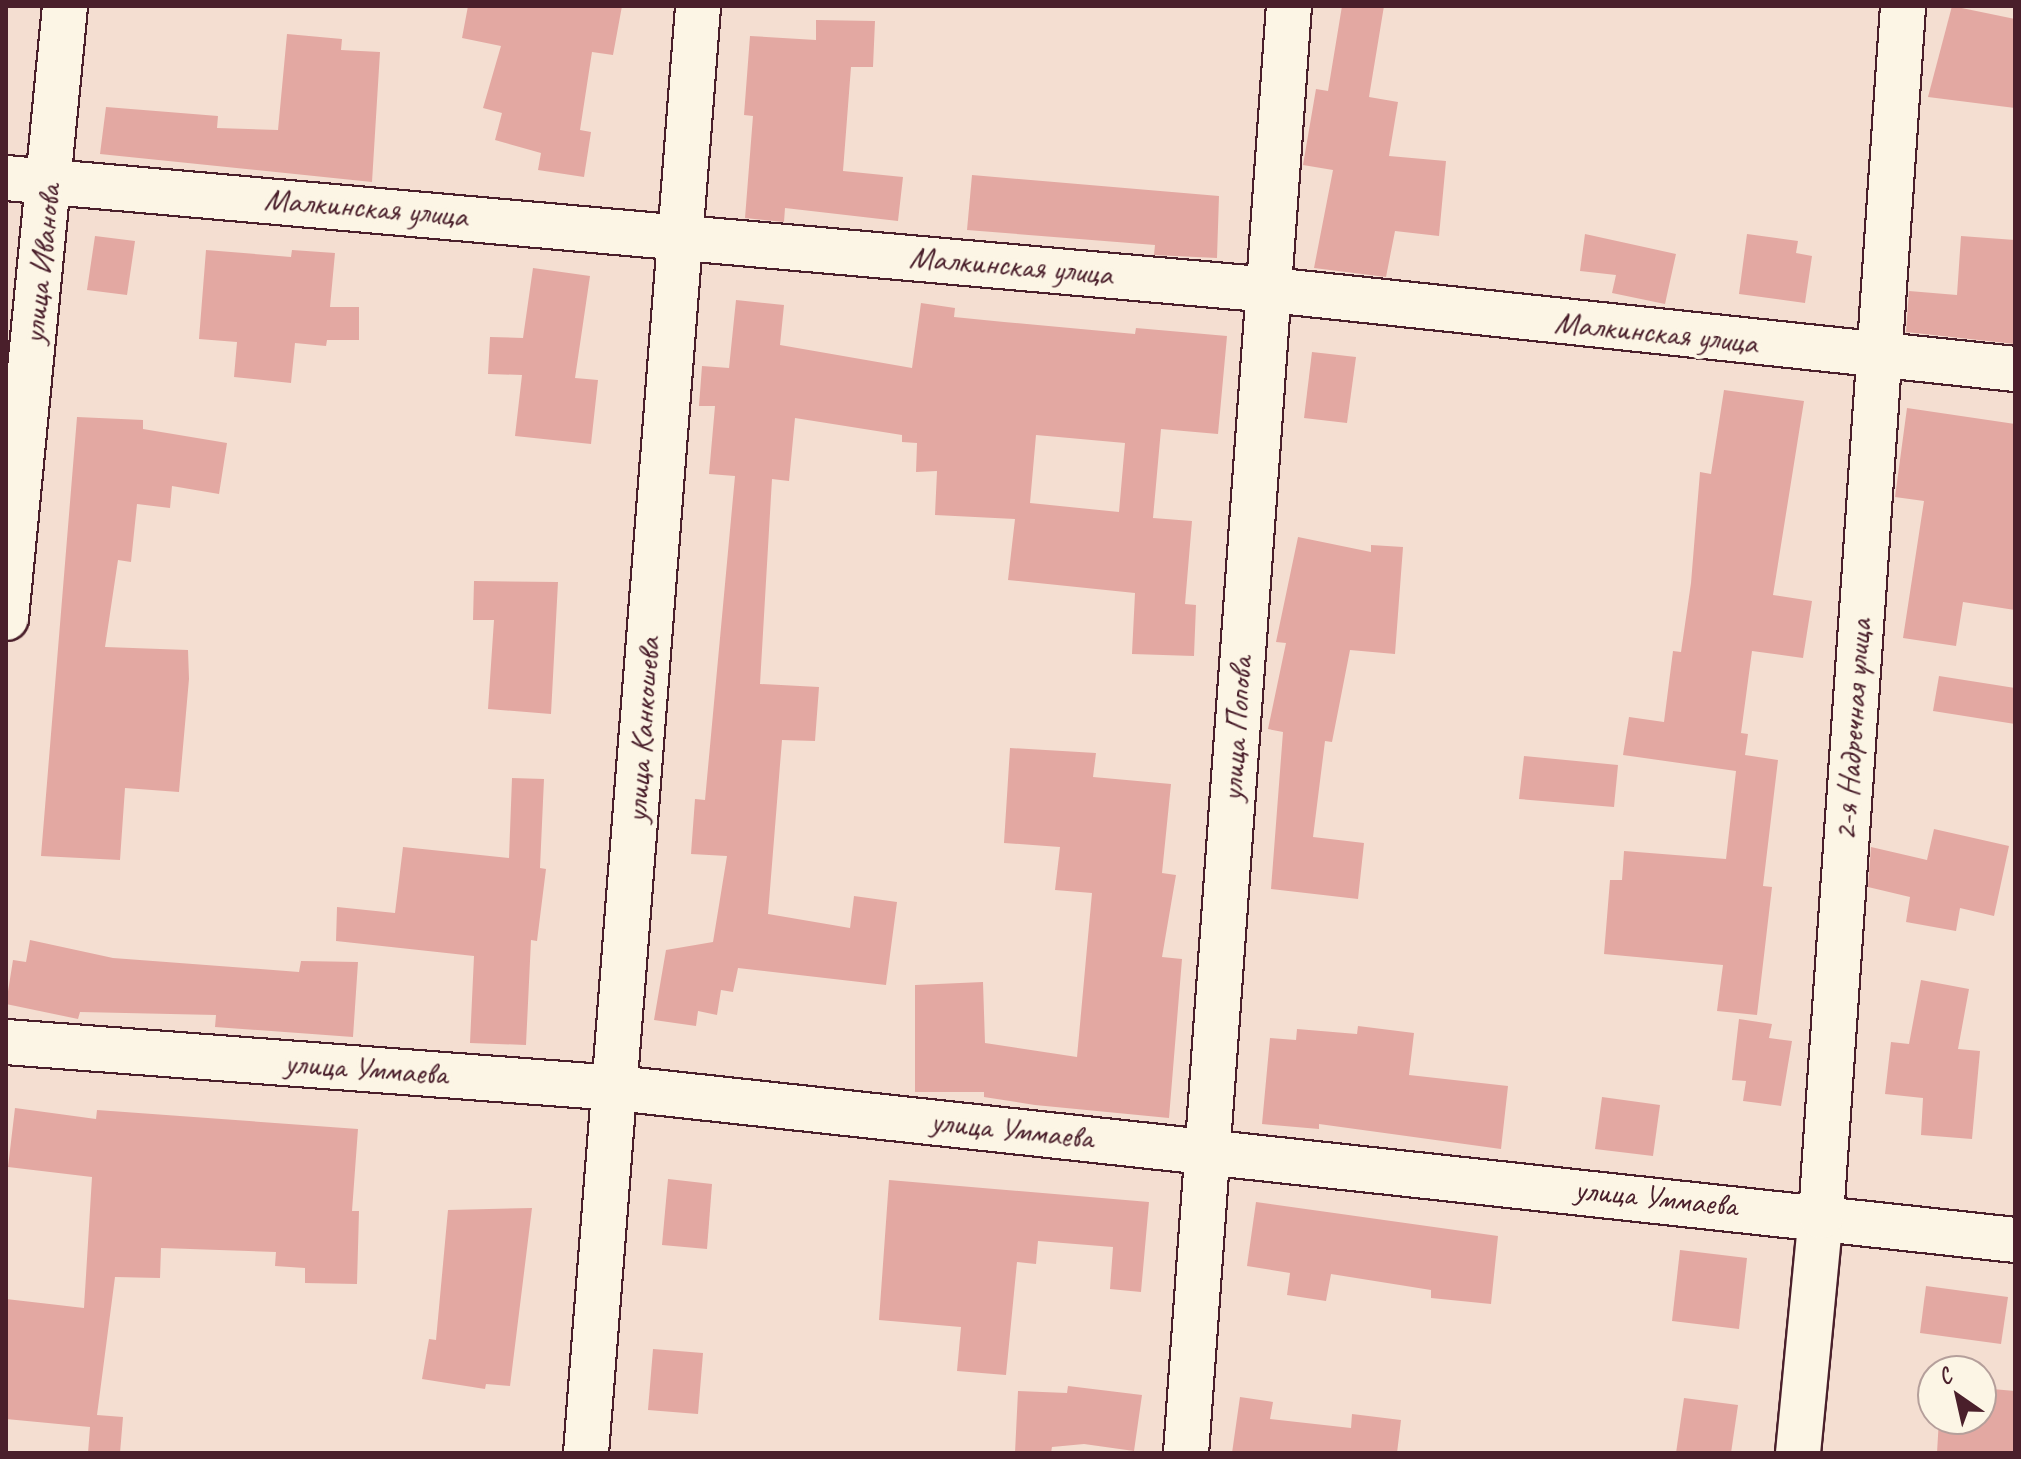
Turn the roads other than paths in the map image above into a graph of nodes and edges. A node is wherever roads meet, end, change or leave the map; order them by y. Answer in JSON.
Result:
{"nodes":[{"id":1,"x":65,"y":6,"type":"edge"},
{"id":2,"x":698,"y":6,"type":"edge"},
{"id":3,"x":1289,"y":6,"type":"edge"},
{"id":4,"x":1903,"y":6,"type":"edge"},
{"id":5,"x":6,"y":178,"type":"edge"},
{"id":6,"x":50,"y":182,"type":"junction"},
{"id":7,"x":680,"y":234,"type":"junction"},
{"id":8,"x":1271,"y":290,"type":"junction"},
{"id":9,"x":1877,"y":357,"type":"junction"},
{"id":10,"x":2015,"y":369,"type":"edge"},
{"id":11,"x":6,"y":618,"type":"edge"},
{"id":12,"x":6,"y":1042,"type":"edge"},
{"id":13,"x":616,"y":1088,"type":"junction"},
{"id":14,"x":1211,"y":1150,"type":"junction"},
{"id":15,"x":1821,"y":1216,"type":"junction"},
{"id":16,"x":2015,"y":1240,"type":"edge"},
{"id":17,"x":586,"y":1453,"type":"edge"},
{"id":18,"x":1186,"y":1453,"type":"edge"},
{"id":19,"x":1798,"y":1453,"type":"edge"}],
"edges":[{"from":1,"to":6,"type":"street","name":"улица Иванова"},
{"from":2,"to":7,"type":"street","name":"улица Канкошева"},
{"from":3,"to":8,"type":"street","name":"улица Попова"},
{"from":4,"to":9,"type":"street","name":"2-я Надречная улица"},
{"from":5,"to":6,"type":"street","name":"Малкинская улица"},
{"from":6,"to":7,"type":"street","name":"Малкинская улица"},
{"from":6,"to":11,"type":"street","name":"улица Иванова"},
{"from":7,"to":8,"type":"street","name":"Малкинская улица"},
{"from":7,"to":13,"type":"street","name":"улица Канкошева"},
{"from":8,"to":9,"type":"street","name":"Малкинская улица"},
{"from":8,"to":14,"type":"street","name":"улица Попова"},
{"from":9,"to":10,"type":"street","name":"Малкинская улица"},
{"from":9,"to":15,"type":"street","name":"2-я Надречная улица"},
{"from":12,"to":13,"type":"street","name":"улица Уммаева"},
{"from":13,"to":14,"type":"street","name":"улица Уммаева"},
{"from":13,"to":17,"type":"street","name":"улица Канкошева"},
{"from":14,"to":15,"type":"street","name":"улица Уммаева"},
{"from":14,"to":18,"type":"street","name":"улица Попова"},
{"from":15,"to":16,"type":"street","name":"улица Уммаева"},
{"from":15,"to":19,"type":"street","name":"2-я Надречная улица"}]}
